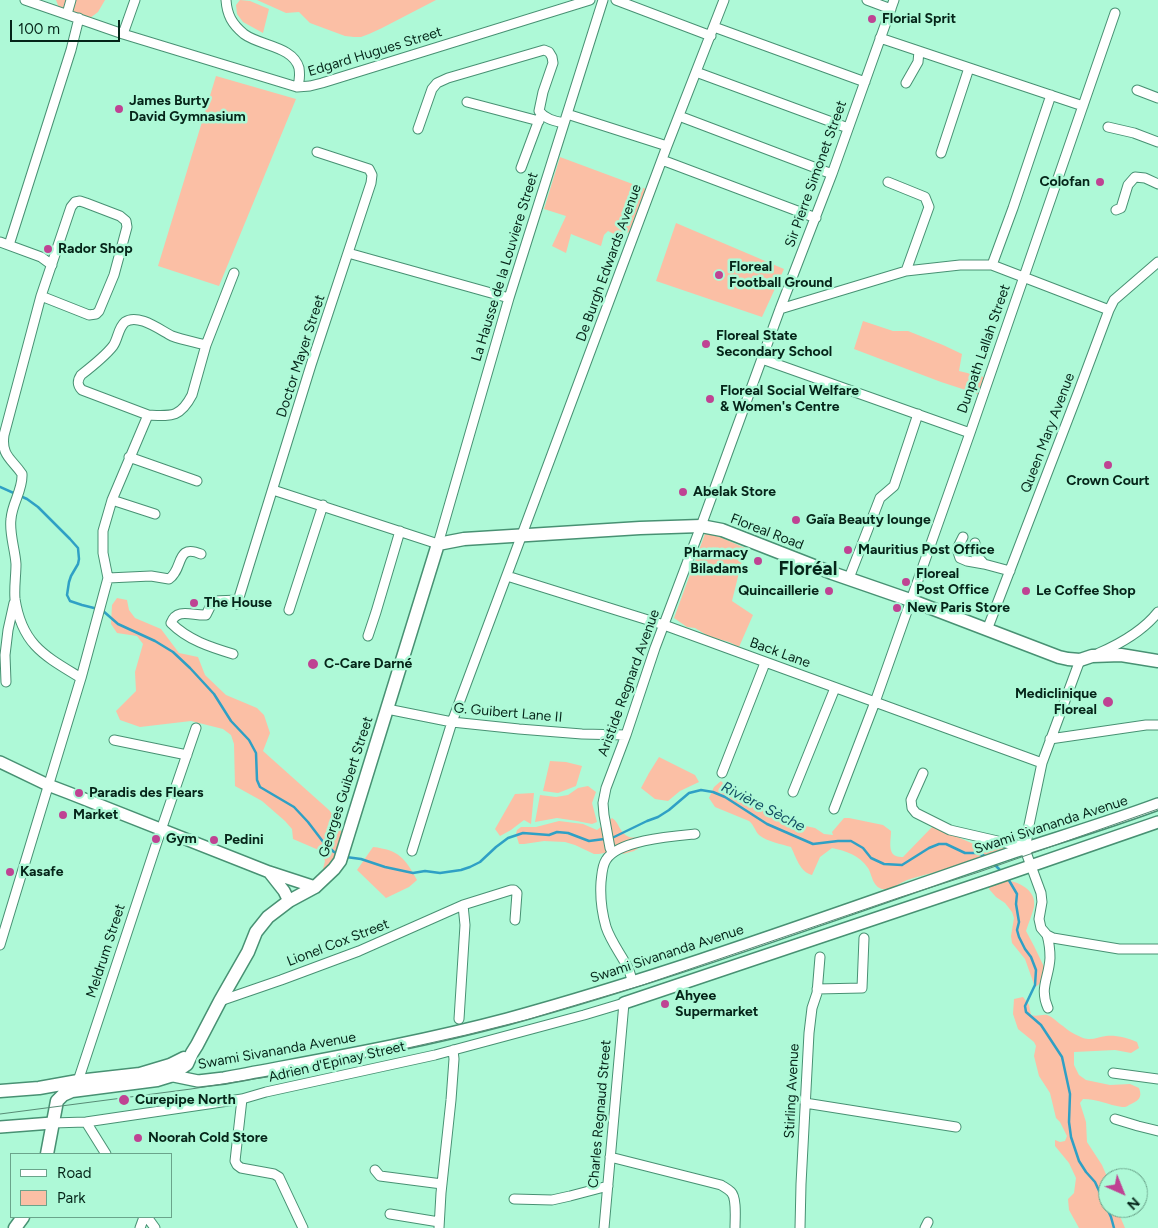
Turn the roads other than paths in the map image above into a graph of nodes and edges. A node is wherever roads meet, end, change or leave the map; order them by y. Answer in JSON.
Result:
{"nodes":[{"id":1,"x":25,"y":0,"type":"edge"},
{"id":2,"x":71,"y":0,"type":"edge"},
{"id":3,"x":135,"y":0,"type":"edge"},
{"id":4,"x":226,"y":0,"type":"edge"},
{"id":5,"x":590,"y":0,"type":"edge"},
{"id":6,"x":603,"y":0,"type":"edge"},
{"id":7,"x":616,"y":0,"type":"edge"},
{"id":8,"x":724,"y":0,"type":"edge"},
{"id":9,"x":867,"y":0,"type":"edge"},
{"id":10,"x":892,"y":4,"type":"edge"},
{"id":11,"x":1115,"y":13,"type":"dead end"},
{"id":12,"x":67,"y":14,"type":"junction"},
{"id":13,"x":79,"y":18,"type":"junction"},
{"id":14,"x":714,"y":27,"type":"junction"},
{"id":15,"x":123,"y":34,"type":"junction"},
{"id":16,"x":711,"y":36,"type":"junction"},
{"id":17,"x":880,"y":38,"type":"junction"},
{"id":18,"x":919,"y":51,"type":"junction"},
{"id":19,"x":969,"y":68,"type":"junction"},
{"id":20,"x":696,"y":72,"type":"junction"},
{"id":21,"x":864,"y":82,"type":"junction"},
{"id":22,"x":906,"y":83,"type":"dead end"},
{"id":23,"x":296,"y":87,"type":"junction"},
{"id":24,"x":1137,"y":90,"type":"dead end"},
{"id":25,"x":1051,"y":95,"type":"junction"},
{"id":26,"x":1158,"y":98,"type":"edge"},
{"id":27,"x":466,"y":102,"type":"dead end"},
{"id":28,"x":1083,"y":106,"type":"junction"},
{"id":29,"x":540,"y":115,"type":"junction"},
{"id":30,"x":679,"y":116,"type":"junction"},
{"id":31,"x":566,"y":119,"type":"junction"},
{"id":32,"x":1108,"y":127,"type":"dead end"},
{"id":33,"x":848,"y":128,"type":"junction"},
{"id":34,"x":418,"y":129,"type":"dead end"},
{"id":35,"x":1158,"y":142,"type":"edge"},
{"id":36,"x":667,"y":146,"type":"junction"},
{"id":37,"x":317,"y":152,"type":"dead end"},
{"id":38,"x":941,"y":154,"type":"dead end"},
{"id":39,"x":662,"y":160,"type":"junction"},
{"id":40,"x":521,"y":168,"type":"dead end"},
{"id":41,"x":832,"y":174,"type":"junction"},
{"id":42,"x":888,"y":182,"type":"dead end"},
{"id":43,"x":1158,"y":184,"type":"edge"},
{"id":44,"x":1116,"y":210,"type":"dead end"},
{"id":45,"x":816,"y":218,"type":"junction"},
{"id":46,"x":4,"y":244,"type":"edge"},
{"id":47,"x":348,"y":253,"type":"junction"},
{"id":48,"x":1158,"y":262,"type":"edge"},
{"id":49,"x":52,"y":265,"type":"junction"},
{"id":50,"x":992,"y":265,"type":"junction"},
{"id":51,"x":906,"y":271,"type":"junction"},
{"id":52,"x":234,"y":273,"type":"dead end"},
{"id":53,"x":1024,"y":277,"type":"junction"},
{"id":54,"x":41,"y":296,"type":"junction"},
{"id":55,"x":509,"y":298,"type":"junction"},
{"id":56,"x":780,"y":309,"type":"junction"},
{"id":57,"x":1109,"y":310,"type":"junction"},
{"id":58,"x":206,"y":345,"type":"junction"},
{"id":59,"x":762,"y":358,"type":"junction"},
{"id":60,"x":918,"y":414,"type":"junction"},
{"id":61,"x":148,"y":415,"type":"junction"},
{"id":62,"x":970,"y":433,"type":"junction"},
{"id":63,"x":129,"y":458,"type":"junction"},
{"id":64,"x":197,"y":481,"type":"dead end"},
{"id":65,"x":273,"y":490,"type":"junction"},
{"id":66,"x":112,"y":500,"type":"junction"},
{"id":67,"x":323,"y":505,"type":"junction"},
{"id":68,"x":155,"y":514,"type":"dead end"},
{"id":69,"x":701,"y":526,"type":"junction"},
{"id":70,"x":400,"y":531,"type":"junction"},
{"id":71,"x":522,"y":536,"type":"junction"},
{"id":72,"x":963,"y":537,"type":"dead end"},
{"id":73,"x":975,"y":543,"type":"dead end"},
{"id":74,"x":438,"y":544,"type":"junction"},
{"id":75,"x":200,"y":554,"type":"dead end"},
{"id":76,"x":984,"y":564,"type":"junction"},
{"id":77,"x":1010,"y":571,"type":"junction"},
{"id":78,"x":507,"y":576,"type":"junction"},
{"id":79,"x":108,"y":578,"type":"junction"},
{"id":80,"x":849,"y":578,"type":"junction"},
{"id":81,"x":15,"y":598,"type":"junction"},
{"id":82,"x":910,"y":600,"type":"junction"},
{"id":83,"x":289,"y":610,"type":"dead end"},
{"id":84,"x":1158,"y":612,"type":"edge"},
{"id":85,"x":664,"y":625,"type":"junction"},
{"id":86,"x":987,"y":630,"type":"junction"},
{"id":87,"x":368,"y":636,"type":"dead end"},
{"id":88,"x":233,"y":654,"type":"dead end"},
{"id":89,"x":1086,"y":658,"type":"junction"},
{"id":90,"x":1158,"y":661,"type":"edge"},
{"id":91,"x":765,"y":663,"type":"junction"},
{"id":92,"x":81,"y":678,"type":"junction"},
{"id":93,"x":6,"y":682,"type":"dead end"},
{"id":94,"x":835,"y":688,"type":"junction"},
{"id":95,"x":875,"y":702,"type":"junction"},
{"id":96,"x":387,"y":709,"type":"junction"},
{"id":97,"x":452,"y":722,"type":"junction"},
{"id":98,"x":1158,"y":725,"type":"edge"},
{"id":99,"x":196,"y":728,"type":"dead end"},
{"id":100,"x":626,"y":735,"type":"junction"},
{"id":101,"x":1050,"y":739,"type":"junction"},
{"id":102,"x":114,"y":740,"type":"dead end"},
{"id":103,"x":187,"y":755,"type":"junction"},
{"id":104,"x":0,"y":762,"type":"edge"},
{"id":105,"x":1042,"y":763,"type":"junction"},
{"id":106,"x":722,"y":773,"type":"dead end"},
{"id":107,"x":923,"y":773,"type":"dead end"},
{"id":108,"x":48,"y":785,"type":"junction"},
{"id":109,"x":793,"y":792,"type":"dead end"},
{"id":110,"x":1158,"y":804,"type":"edge"},
{"id":111,"x":834,"y":809,"type":"dead end"},
{"id":112,"x":1158,"y":822,"type":"edge"},
{"id":113,"x":161,"y":830,"type":"junction"},
{"id":114,"x":695,"y":834,"type":"dead end"},
{"id":115,"x":1026,"y":846,"type":"junction"},
{"id":116,"x":611,"y":850,"type":"junction"},
{"id":117,"x":412,"y":851,"type":"dead end"},
{"id":118,"x":1027,"y":868,"type":"junction"},
{"id":119,"x":269,"y":872,"type":"junction"},
{"id":120,"x":315,"y":887,"type":"junction"},
{"id":121,"x":289,"y":901,"type":"junction"},
{"id":122,"x":463,"y":906,"type":"junction"},
{"id":123,"x":515,"y":920,"type":"dead end"},
{"id":124,"x":1047,"y":934,"type":"junction"},
{"id":125,"x":864,"y":938,"type":"dead end"},
{"id":126,"x":0,"y":945,"type":"edge"},
{"id":127,"x":1158,"y":949,"type":"edge"},
{"id":128,"x":820,"y":957,"type":"dead end"},
{"id":129,"x":633,"y":982,"type":"junction"},
{"id":130,"x":817,"y":989,"type":"junction"},
{"id":131,"x":220,"y":1001,"type":"junction"},
{"id":132,"x":624,"y":1003,"type":"junction"},
{"id":133,"x":1048,"y":1008,"type":"dead end"},
{"id":134,"x":459,"y":1019,"type":"dead end"},
{"id":135,"x":453,"y":1050,"type":"junction"},
{"id":136,"x":189,"y":1058,"type":"junction"},
{"id":137,"x":140,"y":1074,"type":"junction"},
{"id":138,"x":1113,"y":1074,"type":"dead end"},
{"id":139,"x":170,"y":1076,"type":"junction"},
{"id":140,"x":1158,"y":1079,"type":"edge"},
{"id":141,"x":189,"y":1080,"type":"junction"},
{"id":142,"x":75,"y":1086,"type":"junction"},
{"id":143,"x":0,"y":1091,"type":"edge"},
{"id":144,"x":242,"y":1099,"type":"junction"},
{"id":145,"x":805,"y":1103,"type":"junction"},
{"id":146,"x":1115,"y":1119,"type":"dead end"},
{"id":147,"x":86,"y":1122,"type":"junction"},
{"id":148,"x":52,"y":1123,"type":"junction"},
{"id":149,"x":0,"y":1127,"type":"edge"},
{"id":150,"x":956,"y":1127,"type":"dead end"},
{"id":151,"x":1158,"y":1131,"type":"edge"},
{"id":152,"x":47,"y":1153,"type":"edge"},
{"id":153,"x":105,"y":1153,"type":"edge"},
{"id":154,"x":610,"y":1157,"type":"junction"},
{"id":155,"x":375,"y":1170,"type":"dead end"},
{"id":156,"x":442,"y":1184,"type":"junction"},
{"id":157,"x":608,"y":1186,"type":"junction"},
{"id":158,"x":514,"y":1199,"type":"dead end"},
{"id":159,"x":390,"y":1214,"type":"dead end"},
{"id":160,"x":147,"y":1218,"type":"edge"},
{"id":161,"x":439,"y":1225,"type":"edge"},
{"id":162,"x":735,"y":1225,"type":"edge"},
{"id":163,"x":155,"y":1228,"type":"edge"},
{"id":164,"x":303,"y":1228,"type":"edge"},
{"id":165,"x":604,"y":1228,"type":"edge"},
{"id":166,"x":745,"y":1228,"type":"edge"},
{"id":167,"x":800,"y":1228,"type":"edge"}],
"edges":[{"from":1,"to":12,"type":"street","name":"Edgard Hugues Street"},
{"from":2,"to":12,"type":"street"},
{"from":3,"to":15,"type":"street"},
{"from":4,"to":23,"type":"street"},
{"from":5,"to":23,"type":"street","name":"Edgard Hugues Street"},
{"from":6,"to":31,"type":"street","name":"La Hausse de la Louviere Street"},
{"from":7,"to":16,"type":"street"},
{"from":8,"to":14,"type":"street","name":"De Burgh Edwards Avenue"},
{"from":9,"to":10,"type":"street"},
{"from":10,"to":17,"type":"street","name":"Sir Pierre Simonet Street"},
{"from":11,"to":28,"type":"street","name":"Dunpath Lallah Street"},
{"from":12,"to":13,"type":"street","name":"Edgard Hugues Street"},
{"from":13,"to":15,"type":"street","name":"Edgard Hugues Street"},
{"from":13,"to":46,"type":"street"},
{"from":14,"to":16,"type":"street","name":"De Burgh Edwards Avenue"},
{"from":14,"to":21,"type":"street"},
{"from":15,"to":23,"type":"street","name":"Edgard Hugues Street"},
{"from":16,"to":20,"type":"street","name":"De Burgh Edwards Avenue"},
{"from":17,"to":18,"type":"street"},
{"from":17,"to":21,"type":"street","name":"Sir Pierre Simonet Street"},
{"from":18,"to":19,"type":"street"},
{"from":18,"to":22,"type":"street"},
{"from":19,"to":25,"type":"street"},
{"from":19,"to":38,"type":"street"},
{"from":20,"to":30,"type":"street","name":"De Burgh Edwards Avenue"},
{"from":20,"to":33,"type":"street"},
{"from":21,"to":33,"type":"street","name":"Sir Pierre Simonet Street"},
{"from":24,"to":26,"type":"street"},
{"from":25,"to":28,"type":"street"},
{"from":25,"to":50,"type":"street"},
{"from":27,"to":29,"type":"street"},
{"from":28,"to":53,"type":"street","name":"Dunpath Lallah Street"},
{"from":29,"to":31,"type":"street"},
{"from":29,"to":34,"type":"street"},
{"from":29,"to":40,"type":"street"},
{"from":30,"to":36,"type":"street","name":"De Burgh Edwards Avenue"},
{"from":30,"to":41,"type":"street"},
{"from":31,"to":36,"type":"street"},
{"from":31,"to":55,"type":"street","name":"La Hausse de la Louviere Street"},
{"from":32,"to":35,"type":"street"},
{"from":33,"to":41,"type":"street","name":"Sir Pierre Simonet Street"},
{"from":36,"to":39,"type":"street","name":"De Burgh Edwards Avenue"},
{"from":37,"to":47,"type":"street","name":"Doctor Mayer Street"},
{"from":39,"to":45,"type":"street"},
{"from":39,"to":71,"type":"street","name":"De Burgh Edwards Avenue"},
{"from":41,"to":45,"type":"street","name":"Sir Pierre Simonet Street"},
{"from":42,"to":51,"type":"street"},
{"from":43,"to":44,"type":"street"},
{"from":45,"to":56,"type":"street","name":"Sir Pierre Simonet Street"},
{"from":46,"to":49,"type":"street"},
{"from":47,"to":55,"type":"street"},
{"from":47,"to":65,"type":"street","name":"Doctor Mayer Street"},
{"from":48,"to":57,"type":"street","name":"Queen Mary Avenue"},
{"from":49,"to":54,"type":"street"},
{"from":49,"to":54,"type":"street"},
{"from":50,"to":51,"type":"street"},
{"from":50,"to":53,"type":"street"},
{"from":51,"to":56,"type":"street"},
{"from":52,"to":58,"type":"street"},
{"from":53,"to":57,"type":"street"},
{"from":53,"to":62,"type":"street","name":"Dunpath Lallah Street"},
{"from":54,"to":81,"type":"street"},
{"from":55,"to":74,"type":"street","name":"La Hausse de la Louviere Street"},
{"from":56,"to":59,"type":"street","name":"Sir Pierre Simonet Street"},
{"from":57,"to":77,"type":"street","name":"Queen Mary Avenue"},
{"from":58,"to":61,"type":"street"},
{"from":58,"to":61,"type":"street"},
{"from":59,"to":60,"type":"street"},
{"from":59,"to":69,"type":"street","name":"Sir Pierre Simonet Street"},
{"from":60,"to":62,"type":"street"},
{"from":60,"to":80,"type":"street"},
{"from":61,"to":63,"type":"street"},
{"from":62,"to":82,"type":"street","name":"Dunpath Lallah Street"},
{"from":63,"to":64,"type":"street"},
{"from":63,"to":66,"type":"street"},
{"from":65,"to":67,"type":"street"},
{"from":65,"to":88,"type":"street","name":"Doctor Mayer Street"},
{"from":66,"to":68,"type":"street"},
{"from":66,"to":79,"type":"street"},
{"from":67,"to":70,"type":"street"},
{"from":67,"to":83,"type":"street"},
{"from":69,"to":71,"type":"main road","name":"Floreal Road"},
{"from":69,"to":80,"type":"main road","name":"Floreal Road"},
{"from":69,"to":85,"type":"street","name":"Aristide Regnard Avenue"},
{"from":70,"to":74,"type":"street"},
{"from":70,"to":87,"type":"street"},
{"from":71,"to":74,"type":"main road","name":"Floreal Road"},
{"from":71,"to":78,"type":"street","name":"De Burgh Edwards Avenue"},
{"from":72,"to":76,"type":"street"},
{"from":73,"to":76,"type":"street"},
{"from":74,"to":96,"type":"main road","name":"Georges Guibert Street"},
{"from":75,"to":79,"type":"street"},
{"from":76,"to":77,"type":"street"},
{"from":77,"to":86,"type":"street","name":"Queen Mary Avenue"},
{"from":78,"to":85,"type":"street","name":"Back Lane"},
{"from":78,"to":97,"type":"street","name":"De Burgh Edwards Avenue"},
{"from":79,"to":92,"type":"street"},
{"from":80,"to":82,"type":"main road","name":"Floreal Road"},
{"from":81,"to":92,"type":"street"},
{"from":81,"to":93,"type":"street"},
{"from":82,"to":86,"type":"main road","name":"Floreal Road"},
{"from":82,"to":95,"type":"street","name":"Dunpath Lallah Street"},
{"from":84,"to":89,"type":"street"},
{"from":85,"to":91,"type":"street","name":"Back Lane"},
{"from":85,"to":100,"type":"street","name":"Aristide Regnard Avenue"},
{"from":86,"to":89,"type":"main road","name":"Floreal Road"},
{"from":89,"to":90,"type":"main road","name":"Floreal Road"},
{"from":89,"to":101,"type":"street"},
{"from":91,"to":94,"type":"street","name":"Back Lane"},
{"from":91,"to":106,"type":"street"},
{"from":92,"to":108,"type":"street"},
{"from":94,"to":95,"type":"street","name":"Back Lane"},
{"from":94,"to":109,"type":"street"},
{"from":95,"to":105,"type":"street","name":"Back Lane"},
{"from":95,"to":111,"type":"street","name":"Dunpath Lallah Street"},
{"from":96,"to":97,"type":"street","name":"G. Guibert Lane II"},
{"from":96,"to":120,"type":"main road","name":"Georges Guibert Street"},
{"from":97,"to":100,"type":"street","name":"G. Guibert Lane II"},
{"from":97,"to":117,"type":"street","name":"De Burgh Edwards Avenue"},
{"from":98,"to":101,"type":"street"},
{"from":99,"to":103,"type":"street","name":"Meldrum Street"},
{"from":100,"to":116,"type":"street","name":"Aristide Regnard Avenue"},
{"from":101,"to":105,"type":"street"},
{"from":102,"to":103,"type":"street"},
{"from":103,"to":113,"type":"street","name":"Meldrum Street"},
{"from":104,"to":108,"type":"street"},
{"from":105,"to":115,"type":"street"},
{"from":107,"to":115,"type":"street"},
{"from":108,"to":113,"type":"street"},
{"from":108,"to":126,"type":"street"},
{"from":110,"to":115,"type":"street","name":"Swami Sivananda Avenue"},
{"from":112,"to":118,"type":"street"},
{"from":113,"to":119,"type":"street"},
{"from":113,"to":142,"type":"street","name":"Meldrum Street"},
{"from":114,"to":116,"type":"street"},
{"from":115,"to":118,"type":"street"},
{"from":115,"to":129,"type":"street","name":"Swami Sivananda Avenue"},
{"from":116,"to":129,"type":"street"},
{"from":118,"to":124,"type":"street"},
{"from":118,"to":132,"type":"street"},
{"from":119,"to":120,"type":"street"},
{"from":119,"to":121,"type":"street"},
{"from":120,"to":121,"type":"main road","name":"Georges Guibert Street"},
{"from":121,"to":131,"type":"main road","name":"Georges Guibert Street"},
{"from":122,"to":123,"type":"street","name":"Lionel Cox Street"},
{"from":122,"to":131,"type":"street","name":"Lionel Cox Street"},
{"from":122,"to":134,"type":"street"},
{"from":124,"to":127,"type":"street"},
{"from":124,"to":133,"type":"street"},
{"from":125,"to":130,"type":"street"},
{"from":128,"to":130,"type":"street","name":"Stirling Avenue"},
{"from":129,"to":141,"type":"street","name":"Swami Sivananda Avenue"},
{"from":130,"to":145,"type":"street","name":"Stirling Avenue"},
{"from":131,"to":136,"type":"main road","name":"Georges Guibert Street"},
{"from":132,"to":135,"type":"street","name":"Adrien d'Epinay Street"},
{"from":132,"to":154,"type":"street","name":"Charles Regnaud Street"},
{"from":135,"to":144,"type":"street","name":"Adrien d'Epinay Street"},
{"from":135,"to":156,"type":"street"},
{"from":136,"to":137,"type":"main road","name":"Georges Guibert Street"},
{"from":136,"to":139,"type":"main road","name":"Georges Guibert Street"},
{"from":136,"to":141,"type":"street","name":"Swami Sivananda Avenue"},
{"from":137,"to":139,"type":"street"},
{"from":137,"to":142,"type":"main road","name":"Georges Guibert Street"},
{"from":138,"to":140,"type":"street"},
{"from":139,"to":141,"type":"street"},
{"from":139,"to":142,"type":"main road","name":"Georges Guibert Street"},
{"from":142,"to":143,"type":"main road","name":"Georges Guibert Street"},
{"from":142,"to":148,"type":"main road"},
{"from":144,"to":147,"type":"street","name":"Adrien d'Epinay Street"},
{"from":144,"to":164,"type":"street"},
{"from":145,"to":150,"type":"street"},
{"from":145,"to":167,"type":"street","name":"Stirling Avenue"},
{"from":146,"to":151,"type":"street"},
{"from":147,"to":148,"type":"street","name":"Adrien d'Epinay Street"},
{"from":147,"to":153,"type":"street"},
{"from":148,"to":149,"type":"street"},
{"from":148,"to":152,"type":"main road"},
{"from":154,"to":157,"type":"street","name":"Charles Regnaud Street"},
{"from":154,"to":162,"type":"street"},
{"from":155,"to":156,"type":"street"},
{"from":156,"to":161,"type":"street"},
{"from":157,"to":158,"type":"street"},
{"from":157,"to":165,"type":"street","name":"Charles Regnaud Street"},
{"from":159,"to":161,"type":"street"},
{"from":160,"to":163,"type":"street"},
{"from":162,"to":166,"type":"street"}]}
